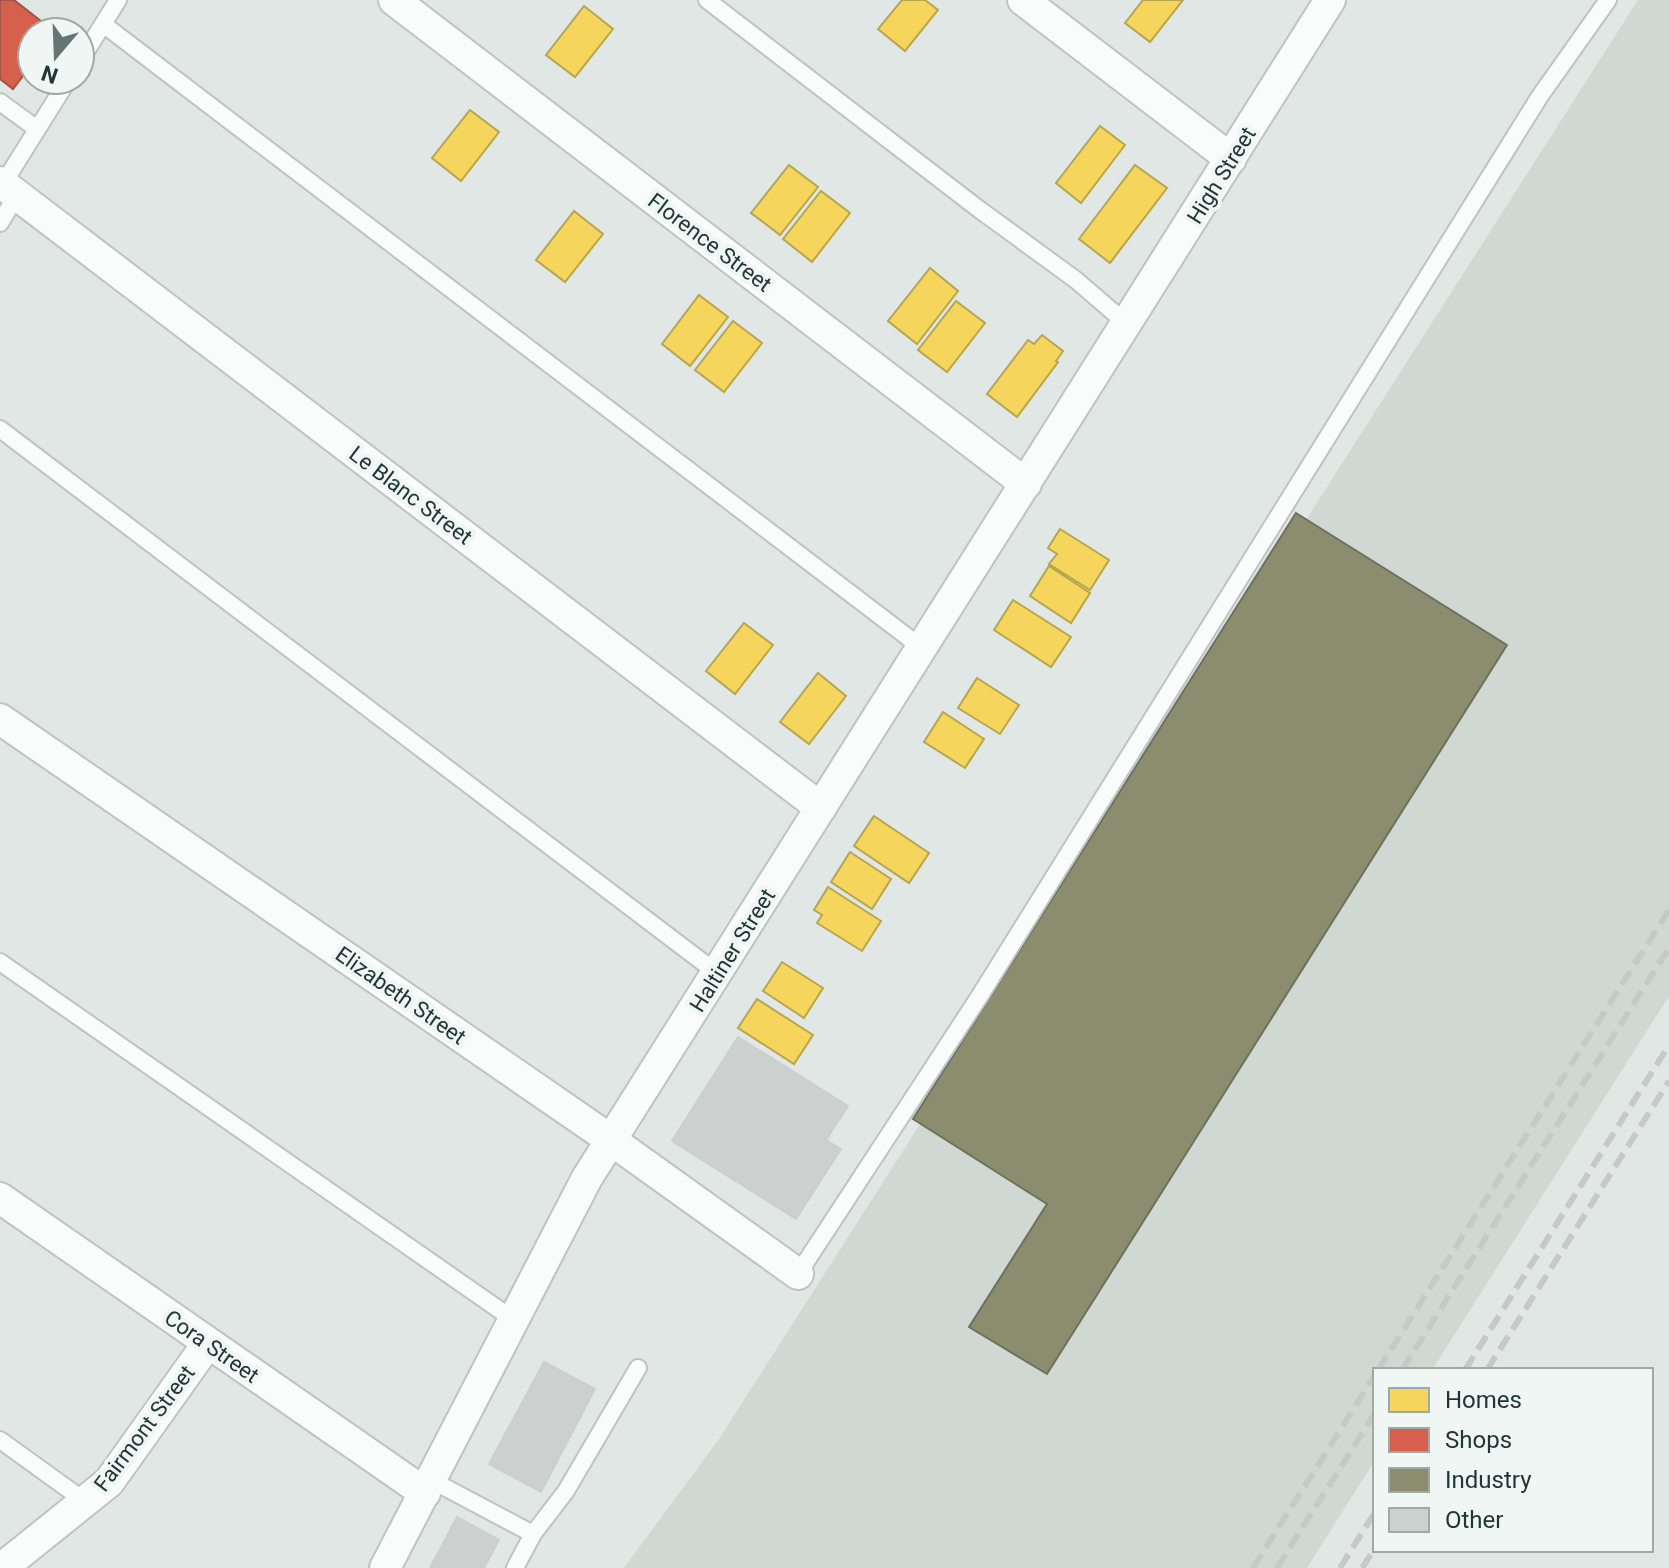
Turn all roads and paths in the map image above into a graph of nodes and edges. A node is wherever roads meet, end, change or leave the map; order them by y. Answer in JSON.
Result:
{"nodes":[{"id":1,"x":118,"y":0,"type":"edge"},
{"id":2,"x":394,"y":0,"type":"edge"},
{"id":3,"x":707,"y":0,"type":"edge"},
{"id":4,"x":1023,"y":0,"type":"edge"},
{"id":5,"x":1330,"y":0,"type":"edge"},
{"id":6,"x":1608,"y":0,"type":"edge"},
{"id":7,"x":103,"y":24,"type":"junction"},
{"id":8,"x":96,"y":35,"type":"edge"},
{"id":9,"x":58,"y":96,"type":"edge"},
{"id":10,"x":0,"y":102,"type":"edge"},
{"id":11,"x":37,"y":129,"type":"junction"},
{"id":12,"x":1231,"y":159,"type":"junction"},
{"id":13,"x":7,"y":187,"type":"edge"},
{"id":14,"x":0,"y":223,"type":"edge"},
{"id":15,"x":1127,"y":324,"type":"junction"},
{"id":16,"x":1111,"y":350,"type":"joint"},
{"id":17,"x":0,"y":429,"type":"edge"},
{"id":18,"x":1026,"y":484,"type":"junction"},
{"id":19,"x":922,"y":648,"type":"junction"},
{"id":20,"x":0,"y":719,"type":"edge"},
{"id":21,"x":821,"y":808,"type":"junction"},
{"id":22,"x":0,"y":962,"type":"edge"},
{"id":23,"x":717,"y":973,"type":"junction"},
{"id":24,"x":611,"y":1140,"type":"junction"},
{"id":25,"x":0,"y":1198,"type":"edge"},
{"id":26,"x":798,"y":1274,"type":"joint"},
{"id":27,"x":514,"y":1320,"type":"junction"},
{"id":28,"x":208,"y":1343,"type":"junction"},
{"id":29,"x":638,"y":1368,"type":"dead end"},
{"id":30,"x":0,"y":1440,"type":"edge"},
{"id":31,"x":428,"y":1486,"type":"junction"},
{"id":32,"x":86,"y":1502,"type":"junction"},
{"id":33,"x":533,"y":1534,"type":"junction"},
{"id":34,"x":2,"y":1568,"type":"edge"},
{"id":35,"x":385,"y":1568,"type":"edge"},
{"id":36,"x":515,"y":1568,"type":"edge"}],
"edges":[{"from":1,"to":7,"type":"lane"},
{"from":2,"to":18,"type":"street","name":"Florence Street"},
{"from":3,"to":15,"type":"lane"},
{"from":4,"to":12,"type":"street"},
{"from":5,"to":12,"type":"street","name":"High Street"},
{"from":6,"to":26,"type":"lane"},
{"from":7,"to":8,"type":"lane"},
{"from":7,"to":19,"type":"lane"},
{"from":9,"to":11,"type":"lane"},
{"from":10,"to":11,"type":"lane"},
{"from":11,"to":13,"type":"lane"},
{"from":12,"to":15,"type":"street","name":"High Street"},
{"from":13,"to":14,"type":"lane"},
{"from":13,"to":21,"type":"street","name":"Le Blanc Street"},
{"from":15,"to":16,"type":"street","name":"High Street"},
{"from":16,"to":18,"type":"street","name":"Haltiner Street"},
{"from":17,"to":23,"type":"lane"},
{"from":18,"to":19,"type":"street","name":"Haltiner Street"},
{"from":19,"to":21,"type":"street","name":"Haltiner Street"},
{"from":20,"to":24,"type":"street","name":"Elizabeth Street"},
{"from":21,"to":23,"type":"street","name":"Haltiner Street"},
{"from":22,"to":27,"type":"lane"},
{"from":23,"to":24,"type":"street","name":"Haltiner Street"},
{"from":24,"to":26,"type":"street","name":"Elizabeth Street"},
{"from":24,"to":27,"type":"street","name":"Haltiner Street"},
{"from":25,"to":28,"type":"street","name":"Cora Street"},
{"from":27,"to":31,"type":"street","name":"Haltiner Street"},
{"from":28,"to":31,"type":"street","name":"Cora Street"},
{"from":28,"to":32,"type":"street","name":"Fairmont Street"},
{"from":29,"to":33,"type":"lane"},
{"from":30,"to":32,"type":"lane"},
{"from":31,"to":33,"type":"lane"},
{"from":31,"to":35,"type":"street","name":"Haltiner Street"},
{"from":32,"to":34,"type":"street","name":"Fairmont Street"},
{"from":33,"to":36,"type":"lane"}]}
